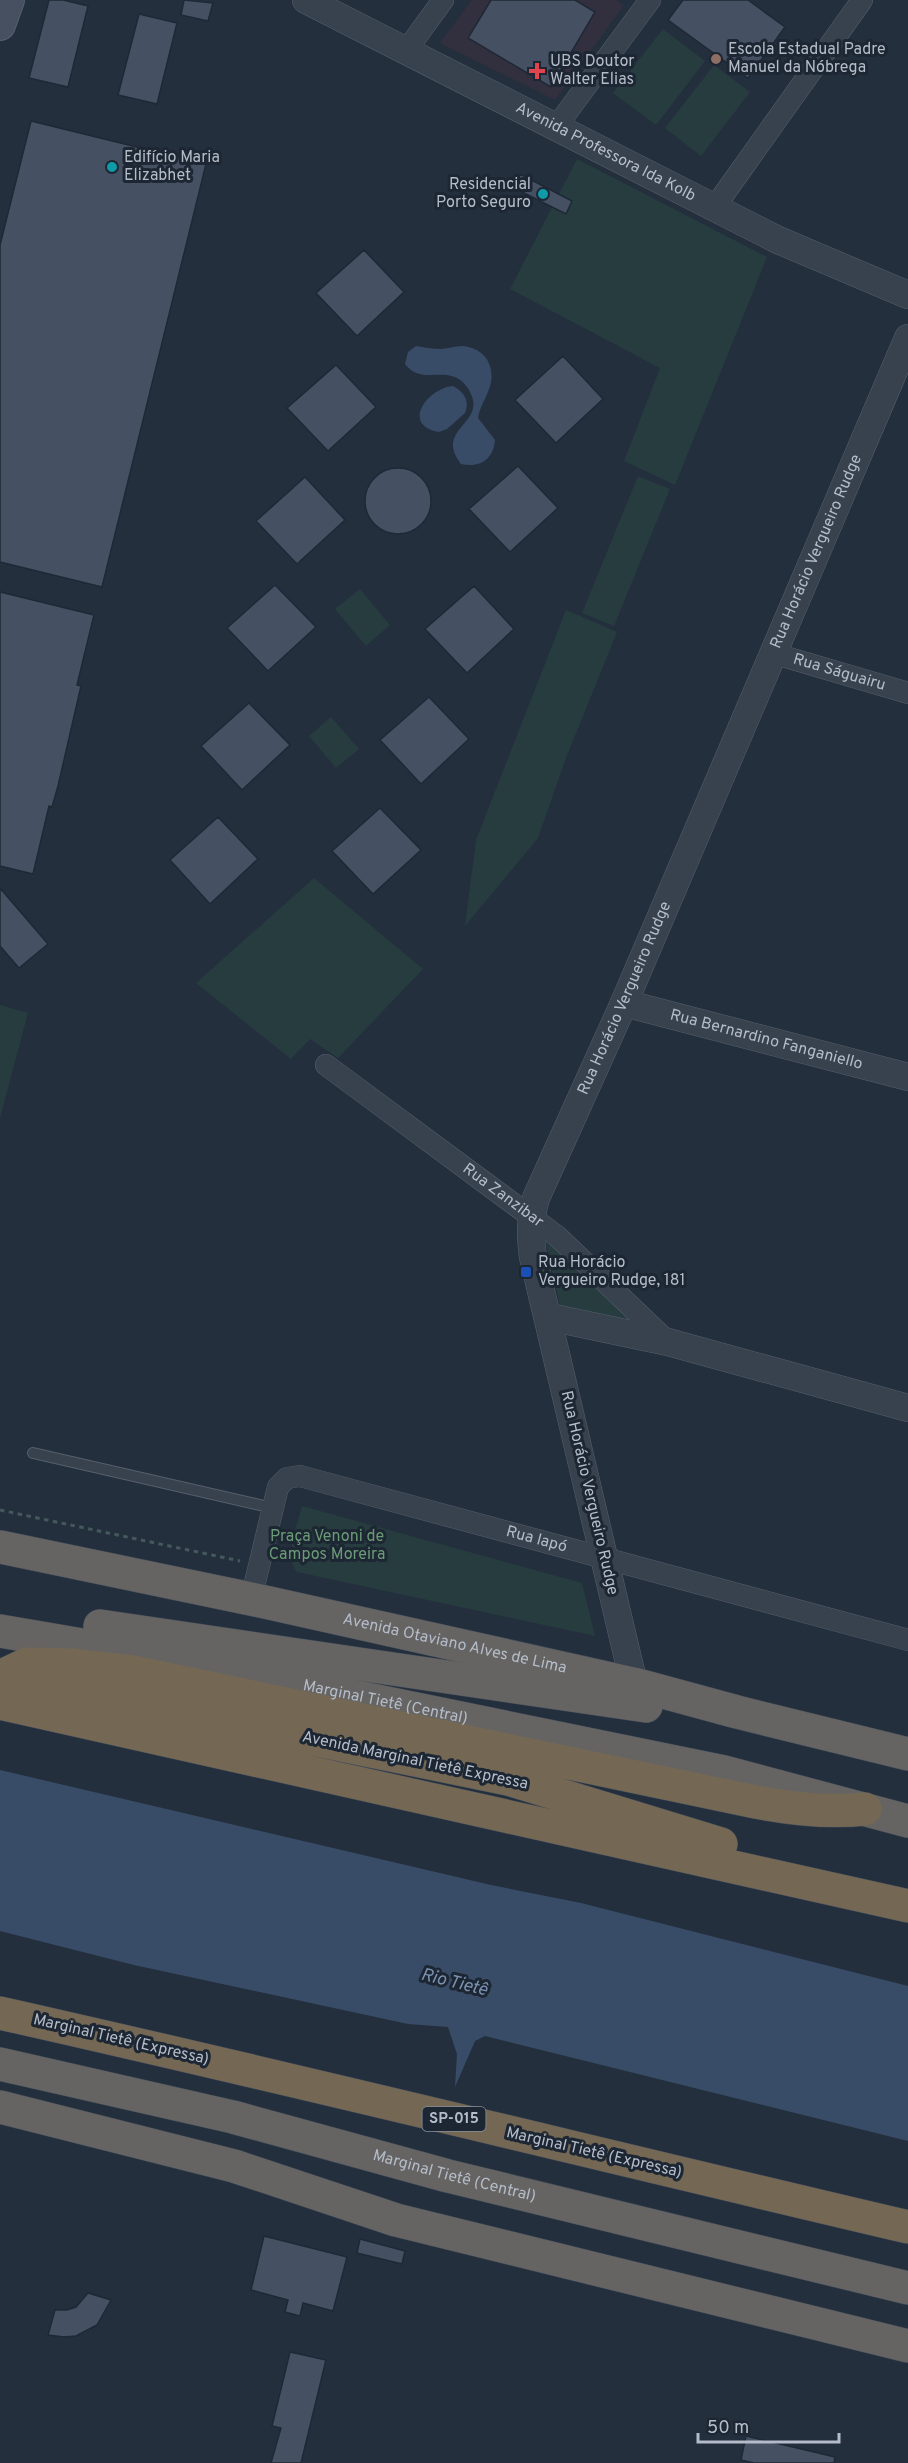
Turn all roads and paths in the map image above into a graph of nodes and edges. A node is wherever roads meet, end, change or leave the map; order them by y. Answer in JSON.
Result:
{"nodes":[{"id":1,"x":9,"y":0,"type":"edge"},
{"id":2,"x":306,"y":0,"type":"edge"},
{"id":3,"x":443,"y":0,"type":"edge"},
{"id":4,"x":650,"y":0,"type":"edge"},
{"id":5,"x":862,"y":0,"type":"edge"},
{"id":6,"x":0,"y":25,"type":"edge"},
{"id":7,"x":406,"y":51,"type":"junction"},
{"id":8,"x":556,"y":127,"type":"junction"},
{"id":9,"x":714,"y":208,"type":"junction"},
{"id":10,"x":908,"y":295,"type":"edge"},
{"id":11,"x":908,"y":338,"type":"edge"},
{"id":12,"x":772,"y":653,"type":"junction"},
{"id":13,"x":908,"y":693,"type":"edge"},
{"id":14,"x":624,"y":1003,"type":"junction"},
{"id":15,"x":326,"y":1065,"type":"dead end"},
{"id":16,"x":908,"y":1077,"type":"edge"},
{"id":17,"x":531,"y":1216,"type":"junction"},
{"id":18,"x":549,"y":1317,"type":"junction"},
{"id":19,"x":668,"y":1342,"type":"junction"},
{"id":20,"x":908,"y":1408,"type":"edge"},
{"id":21,"x":33,"y":1453,"type":"dead end"},
{"id":22,"x":273,"y":1508,"type":"junction"},
{"id":23,"x":0,"y":1510,"type":"edge"},
{"id":24,"x":0,"y":1539,"type":"edge"},
{"id":25,"x":0,"y":1547,"type":"edge"},
{"id":26,"x":32,"y":1553,"type":"junction"},
{"id":27,"x":604,"y":1558,"type":"junction"},
{"id":28,"x":259,"y":1565,"type":"junction"},
{"id":29,"x":252,"y":1599,"type":"junction"},
{"id":30,"x":0,"y":1611,"type":"edge"},
{"id":31,"x":0,"y":1631,"type":"edge"},
{"id":32,"x":908,"y":1640,"type":"edge"},
{"id":33,"x":1,"y":1684,"type":"edge"},
{"id":34,"x":634,"y":1684,"type":"junction"},
{"id":35,"x":737,"y":1712,"type":"junction"},
{"id":36,"x":908,"y":1754,"type":"edge"},
{"id":37,"x":865,"y":1809,"type":"junction"},
{"id":38,"x":908,"y":1821,"type":"edge"},
{"id":39,"x":908,"y":1906,"type":"edge"},
{"id":40,"x":0,"y":2013,"type":"edge"},
{"id":41,"x":0,"y":2064,"type":"edge"},
{"id":42,"x":3,"y":2109,"type":"edge"},
{"id":43,"x":908,"y":2227,"type":"edge"},
{"id":44,"x":908,"y":2288,"type":"edge"},
{"id":45,"x":908,"y":2346,"type":"edge"}],
"edges":[{"from":1,"to":6,"type":"main road"},
{"from":2,"to":7,"type":"street","name":"Avenida Professora Ida Kolb"},
{"from":3,"to":7,"type":"street"},
{"from":4,"to":8,"type":"street"},
{"from":5,"to":9,"type":"street"},
{"from":7,"to":8,"type":"street","name":"Avenida Professora Ida Kolb"},
{"from":8,"to":9,"type":"street","name":"Avenida Professora Ida Kolb"},
{"from":9,"to":10,"type":"street","name":"Avenida Professora Ida Kolb"},
{"from":11,"to":12,"type":"street","name":"Rua Horácio Vergueiro Rudge"},
{"from":12,"to":13,"type":"street","name":"Rua Ságuairu"},
{"from":12,"to":14,"type":"street","name":"Rua Horácio Vergueiro Rudge"},
{"from":14,"to":16,"type":"street","name":"Rua Bernardino Fanganiello"},
{"from":14,"to":17,"type":"street","name":"Rua Horácio Vergueiro Rudge"},
{"from":15,"to":17,"type":"street","name":"Rua Zanzibar"},
{"from":17,"to":18,"type":"street","name":"Rua Horácio Vergueiro Rudge"},
{"from":17,"to":19,"type":"street","name":"Rua Zanzibar"},
{"from":18,"to":19,"type":"street","name":"Rua Zanzibar"},
{"from":18,"to":27,"type":"street","name":"Rua Horácio Vergueiro Rudge"},
{"from":19,"to":20,"type":"street","name":"Rua Zanzibar"},
{"from":21,"to":22,"type":"lane"},
{"from":22,"to":27,"type":"street","name":"Rua Iapó"},
{"from":22,"to":28,"type":"street","name":"Rua Iapó"},
{"from":23,"to":28,"type":"path"},
{"from":24,"to":26,"type":"highway"},
{"from":25,"to":26,"type":"highway","name":"Avenida Otaviano Alves de Lima"},
{"from":26,"to":29,"type":"highway","name":"Avenida Otaviano Alves de Lima"},
{"from":27,"to":32,"type":"street","name":"Rua Iapó"},
{"from":27,"to":34,"type":"street","name":"Rua Horácio Vergueiro Rudge"},
{"from":28,"to":29,"type":"street","name":"Rua Iapó"},
{"from":29,"to":34,"type":"highway","name":"Avenida Otaviano Alves de Lima"},
{"from":30,"to":35,"type":"highway"},
{"from":31,"to":37,"type":"highway","name":"Marginal Tietê (Central)"},
{"from":33,"to":37,"type":"highway"},
{"from":33,"to":39,"type":"highway","name":"Avenida Marginal Tietê Expressa"},
{"from":34,"to":35,"type":"highway","name":"Avenida Otaviano Alves de Lima"},
{"from":35,"to":36,"type":"highway","name":"Avenida Otaviano Alves de Lima"},
{"from":37,"to":38,"type":"highway","name":"Marginal Tietê (Central)"},
{"from":40,"to":43,"type":"highway","name":"Marginal Tietê (Expressa)","number":"SP-015"},
{"from":41,"to":44,"type":"highway","name":"Marginal Tietê (Central)"},
{"from":42,"to":45,"type":"highway"}]}
